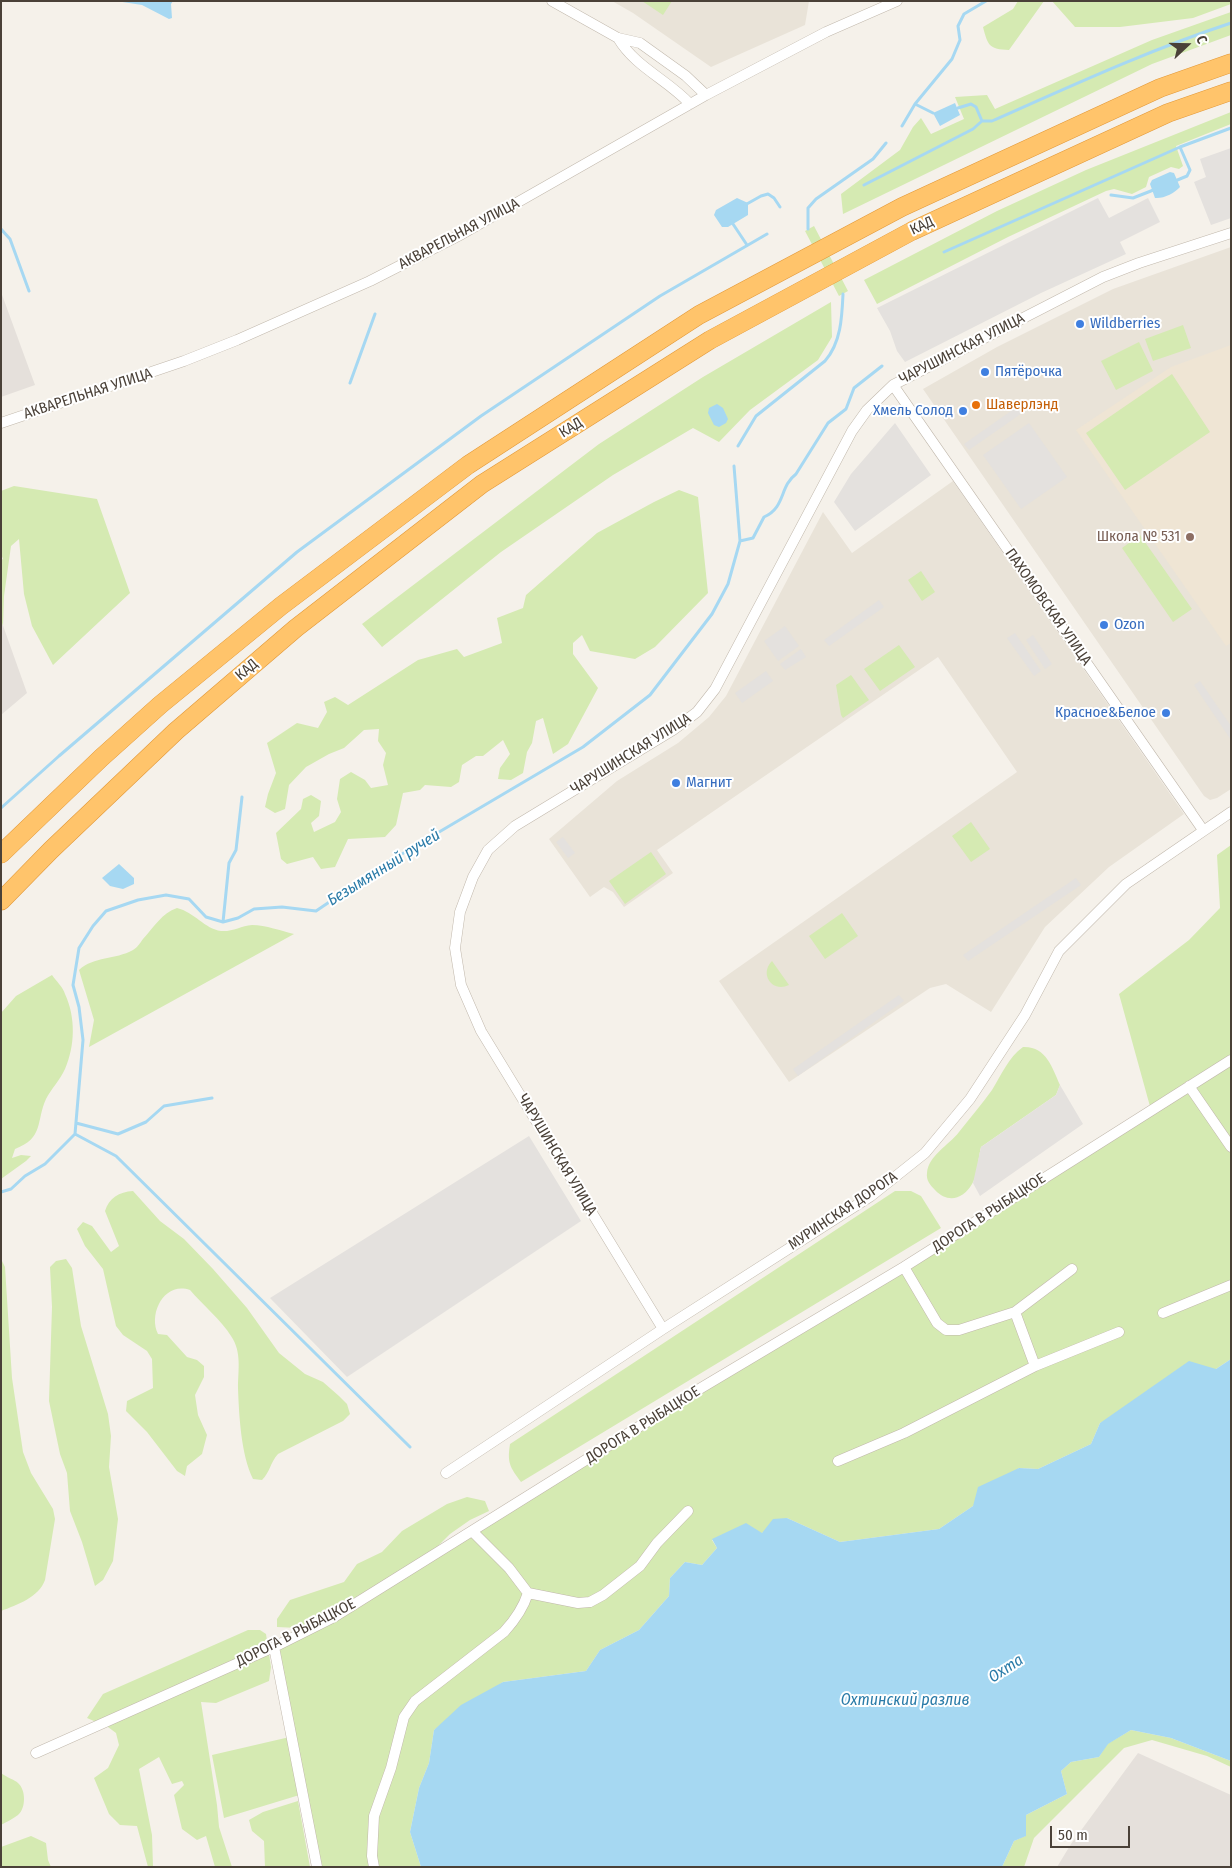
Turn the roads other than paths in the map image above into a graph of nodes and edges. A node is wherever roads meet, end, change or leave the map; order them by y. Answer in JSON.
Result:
{"nodes":[{"id":1,"x":552,"y":1,"type":"edge"},
{"id":2,"x":898,"y":1,"type":"edge"},
{"id":3,"x":618,"y":38,"type":"junction"},
{"id":4,"x":1231,"y":63,"type":"edge"},
{"id":5,"x":1231,"y":91,"type":"edge"},
{"id":6,"x":706,"y":95,"type":"junction"},
{"id":7,"x":690,"y":104,"type":"junction"},
{"id":8,"x":1231,"y":232,"type":"edge"},
{"id":9,"x":893,"y":385,"type":"junction"},
{"id":10,"x":1,"y":424,"type":"edge"},
{"id":11,"x":1231,"y":812,"type":"edge"},
{"id":12,"x":1203,"y":830,"type":"junction"},
{"id":13,"x":1,"y":854,"type":"edge"},
{"id":14,"x":1,"y":901,"type":"edge"},
{"id":15,"x":1231,"y":1060,"type":"edge"},
{"id":16,"x":1189,"y":1086,"type":"junction"},
{"id":17,"x":1231,"y":1147,"type":"edge"},
{"id":18,"x":904,"y":1267,"type":"junction"},
{"id":19,"x":1072,"y":1269,"type":"dead end"},
{"id":20,"x":1231,"y":1286,"type":"edge"},
{"id":21,"x":1014,"y":1312,"type":"junction"},
{"id":22,"x":1163,"y":1313,"type":"dead end"},
{"id":23,"x":662,"y":1329,"type":"junction"},
{"id":24,"x":1119,"y":1332,"type":"dead end"},
{"id":25,"x":1035,"y":1366,"type":"junction"},
{"id":26,"x":838,"y":1461,"type":"dead end"},
{"id":27,"x":446,"y":1473,"type":"dead end"},
{"id":28,"x":688,"y":1511,"type":"dead end"},
{"id":29,"x":473,"y":1532,"type":"junction"},
{"id":30,"x":528,"y":1593,"type":"junction"},
{"id":31,"x":274,"y":1647,"type":"junction"},
{"id":32,"x":36,"y":1753,"type":"dead end"},
{"id":33,"x":317,"y":1867,"type":"edge"},
{"id":34,"x":374,"y":1867,"type":"edge"}],
"edges":[{"from":1,"to":3,"type":"street"},
{"from":2,"to":6,"type":"street","name":"АКВАРЕЛЬНАЯ УЛИЦА"},
{"from":3,"to":6,"type":"street"},
{"from":3,"to":7,"type":"street"},
{"from":4,"to":13,"type":"highway","name":"КАД"},
{"from":5,"to":14,"type":"highway","name":"КАД"},
{"from":6,"to":7,"type":"street","name":"АКВАРЕЛЬНАЯ УЛИЦА"},
{"from":7,"to":10,"type":"street","name":"АКВАРЕЛЬНАЯ УЛИЦА"},
{"from":8,"to":9,"type":"street","name":"ЧАРУШИНСКАЯ УЛИЦА"},
{"from":9,"to":12,"type":"street","name":"ПАХОМОВСКАЯ УЛИЦА"},
{"from":9,"to":23,"type":"street","name":"ЧАРУШИНСКАЯ УЛИЦА"},
{"from":11,"to":12,"type":"street","name":"МУРИНСКАЯ ДОРОГА"},
{"from":12,"to":23,"type":"street","name":"МУРИНСКАЯ ДОРОГА"},
{"from":15,"to":16,"type":"street","name":"ДОРОГА В РЫБАЦКОЕ"},
{"from":16,"to":17,"type":"street"},
{"from":16,"to":18,"type":"street","name":"ДОРОГА В РЫБАЦКОЕ"},
{"from":18,"to":21,"type":"street"},
{"from":18,"to":29,"type":"street","name":"ДОРОГА В РЫБАЦКОЕ"},
{"from":19,"to":21,"type":"street"},
{"from":20,"to":22,"type":"street"},
{"from":21,"to":25,"type":"street"},
{"from":23,"to":27,"type":"street","name":"МУРИНСКАЯ ДОРОГА"},
{"from":24,"to":25,"type":"street"},
{"from":25,"to":26,"type":"street"},
{"from":28,"to":30,"type":"street"},
{"from":29,"to":30,"type":"street"},
{"from":29,"to":31,"type":"street","name":"ДОРОГА В РЫБАЦКОЕ"},
{"from":30,"to":34,"type":"street"},
{"from":31,"to":32,"type":"street","name":"ДОРОГА В РЫБАЦКОЕ"},
{"from":31,"to":33,"type":"street"}]}
